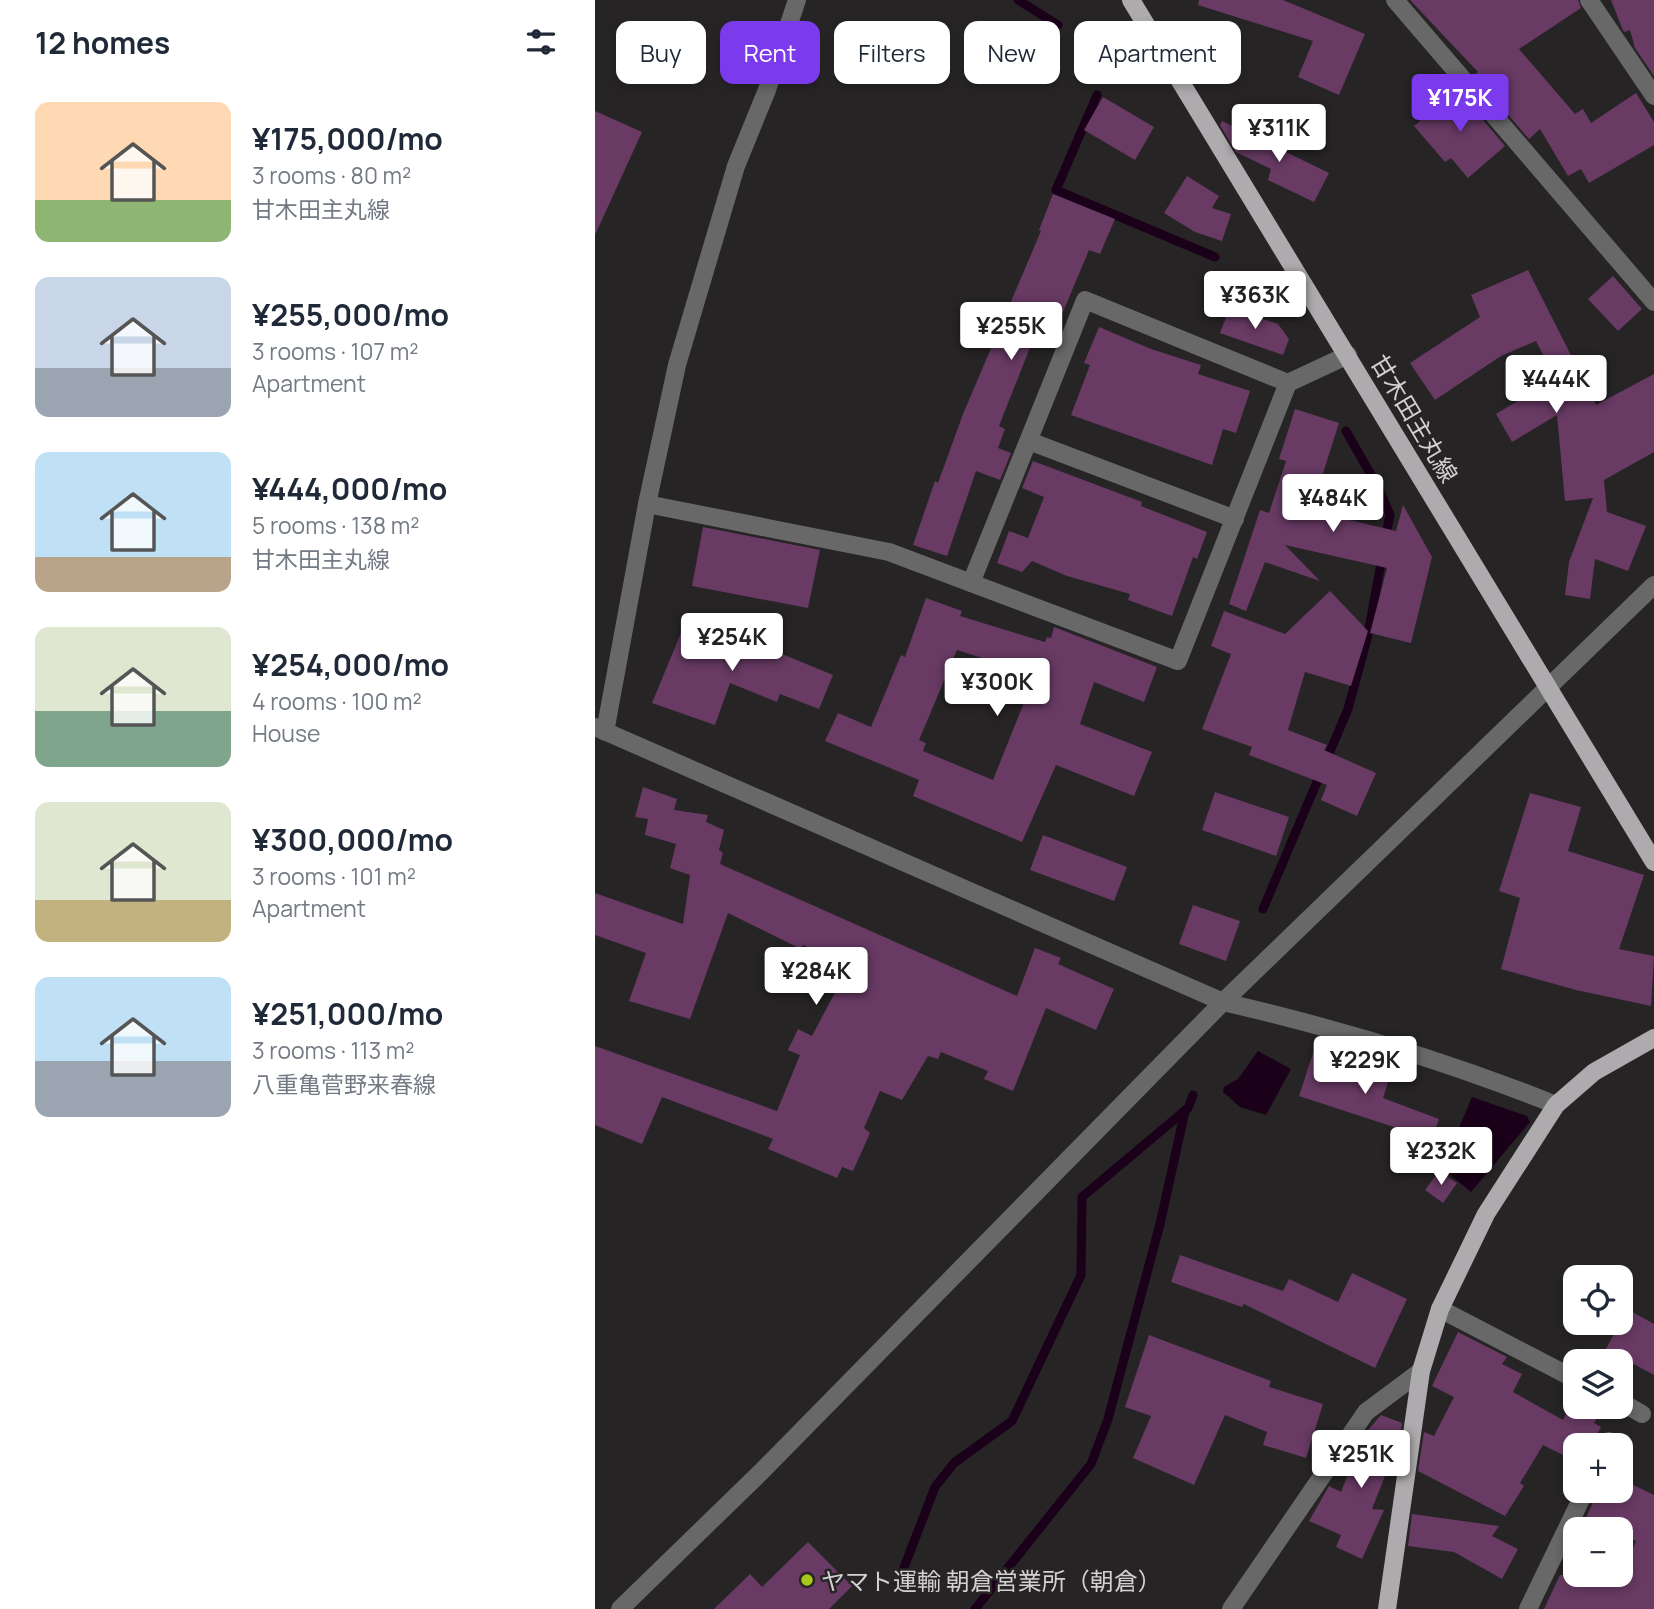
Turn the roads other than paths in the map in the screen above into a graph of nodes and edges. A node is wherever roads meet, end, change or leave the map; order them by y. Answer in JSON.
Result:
{"nodes":[{"id":1,"x":797,"y":0,"type":"edge"},
{"id":2,"x":1131,"y":0,"type":"edge"},
{"id":3,"x":1395,"y":0,"type":"edge"},
{"id":4,"x":1589,"y":0,"type":"edge"},
{"id":5,"x":1654,"y":96,"type":"edge"},
{"id":6,"x":1654,"y":302,"type":"edge"},
{"id":7,"x":1348,"y":355,"type":"junction"},
{"id":8,"x":1289,"y":383,"type":"junction"},
{"id":9,"x":1029,"y":441,"type":"junction"},
{"id":10,"x":647,"y":504,"type":"junction"},
{"id":11,"x":1235,"y":519,"type":"junction"},
{"id":12,"x":971,"y":583,"type":"junction"},
{"id":13,"x":1654,"y":585,"type":"edge"},
{"id":14,"x":1551,"y":688,"type":"junction"},
{"id":15,"x":600,"y":729,"type":"edge"},
{"id":16,"x":1654,"y":862,"type":"edge"},
{"id":17,"x":1223,"y":1002,"type":"junction"},
{"id":18,"x":1654,"y":1038,"type":"edge"},
{"id":19,"x":1556,"y":1105,"type":"junction"},
{"id":20,"x":1440,"y":1309,"type":"junction"},
{"id":21,"x":1421,"y":1371,"type":"junction"},
{"id":22,"x":1563,"y":1373,"type":"edge"},
{"id":23,"x":1633,"y":1409,"type":"edge"},
{"id":24,"x":1642,"y":1414,"type":"dead end"},
{"id":25,"x":1579,"y":1503,"type":"edge"},
{"id":26,"x":620,"y":1609,"type":"edge"},
{"id":27,"x":1231,"y":1609,"type":"edge"},
{"id":28,"x":1387,"y":1609,"type":"edge"},
{"id":29,"x":1528,"y":1609,"type":"edge"}],
"edges":[{"from":1,"to":10,"type":"street"},
{"from":2,"to":7,"type":"main road","name":"甘木田主丸線"},
{"from":3,"to":6,"type":"street"},
{"from":4,"to":5,"type":"street"},
{"from":7,"to":8,"type":"street"},
{"from":7,"to":14,"type":"main road","name":"甘木田主丸線"},
{"from":8,"to":9,"type":"street"},
{"from":8,"to":11,"type":"street"},
{"from":9,"to":11,"type":"street"},
{"from":9,"to":12,"type":"street"},
{"from":10,"to":12,"type":"street"},
{"from":10,"to":15,"type":"street"},
{"from":11,"to":12,"type":"street"},
{"from":13,"to":14,"type":"street"},
{"from":14,"to":16,"type":"main road","name":"甘木田主丸線"},
{"from":14,"to":17,"type":"street"},
{"from":15,"to":17,"type":"street"},
{"from":17,"to":19,"type":"street"},
{"from":17,"to":26,"type":"street"},
{"from":18,"to":19,"type":"main road"},
{"from":19,"to":20,"type":"main road"},
{"from":20,"to":21,"type":"main road"},
{"from":20,"to":22,"type":"street"},
{"from":21,"to":27,"type":"street"},
{"from":21,"to":28,"type":"main road"},
{"from":23,"to":24,"type":"street"},
{"from":25,"to":29,"type":"street"}]}
